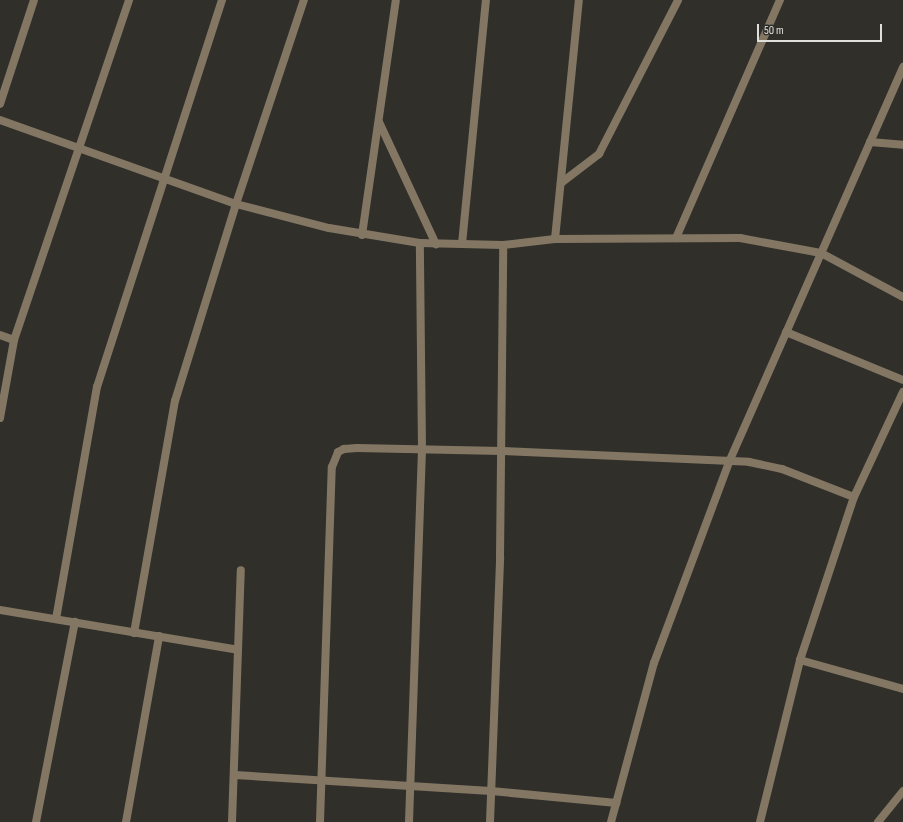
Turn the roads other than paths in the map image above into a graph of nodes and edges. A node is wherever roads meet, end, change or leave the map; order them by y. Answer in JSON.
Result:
{"nodes":[{"id":1,"x":34,"y":0,"type":"edge"},
{"id":2,"x":129,"y":0,"type":"edge"},
{"id":3,"x":222,"y":0,"type":"edge"},
{"id":4,"x":304,"y":0,"type":"edge"},
{"id":5,"x":396,"y":0,"type":"edge"},
{"id":6,"x":486,"y":0,"type":"edge"},
{"id":7,"x":579,"y":0,"type":"edge"},
{"id":8,"x":678,"y":0,"type":"edge"},
{"id":9,"x":780,"y":0,"type":"edge"},
{"id":10,"x":903,"y":67,"type":"edge"},
{"id":11,"x":0,"y":104,"type":"edge"},
{"id":12,"x":0,"y":120,"type":"edge"},
{"id":13,"x":379,"y":121,"type":"junction"},
{"id":14,"x":870,"y":142,"type":"junction"},
{"id":15,"x":903,"y":145,"type":"edge"},
{"id":16,"x":81,"y":148,"type":"junction"},
{"id":17,"x":163,"y":178,"type":"junction"},
{"id":18,"x":561,"y":183,"type":"junction"},
{"id":19,"x":236,"y":204,"type":"junction"},
{"id":20,"x":362,"y":235,"type":"junction"},
{"id":21,"x":676,"y":238,"type":"junction"},
{"id":22,"x":555,"y":239,"type":"junction"},
{"id":23,"x":420,"y":243,"type":"junction"},
{"id":24,"x":436,"y":244,"type":"junction"},
{"id":25,"x":462,"y":244,"type":"junction"},
{"id":26,"x":503,"y":245,"type":"junction"},
{"id":27,"x":821,"y":253,"type":"junction"},
{"id":28,"x":903,"y":297,"type":"edge"},
{"id":29,"x":786,"y":332,"type":"junction"},
{"id":30,"x":0,"y":335,"type":"edge"},
{"id":31,"x":14,"y":340,"type":"junction"},
{"id":32,"x":903,"y":380,"type":"edge"},
{"id":33,"x":903,"y":392,"type":"edge"},
{"id":34,"x":0,"y":418,"type":"edge"},
{"id":35,"x":422,"y":450,"type":"junction"},
{"id":36,"x":502,"y":451,"type":"junction"},
{"id":37,"x":729,"y":462,"type":"junction"},
{"id":38,"x":854,"y":497,"type":"junction"},
{"id":39,"x":240,"y":570,"type":"dead end"},
{"id":40,"x":0,"y":610,"type":"edge"},
{"id":41,"x":56,"y":619,"type":"junction"},
{"id":42,"x":75,"y":622,"type":"junction"},
{"id":43,"x":134,"y":632,"type":"junction"},
{"id":44,"x":159,"y":636,"type":"junction"},
{"id":45,"x":238,"y":650,"type":"junction"},
{"id":46,"x":800,"y":660,"type":"junction"},
{"id":47,"x":903,"y":689,"type":"edge"},
{"id":48,"x":235,"y":775,"type":"junction"},
{"id":49,"x":321,"y":780,"type":"junction"},
{"id":50,"x":411,"y":786,"type":"junction"},
{"id":51,"x":491,"y":791,"type":"junction"},
{"id":52,"x":903,"y":791,"type":"edge"},
{"id":53,"x":616,"y":803,"type":"junction"},
{"id":54,"x":36,"y":822,"type":"edge"},
{"id":55,"x":126,"y":822,"type":"edge"},
{"id":56,"x":232,"y":822,"type":"edge"},
{"id":57,"x":320,"y":822,"type":"edge"},
{"id":58,"x":409,"y":822,"type":"edge"},
{"id":59,"x":490,"y":822,"type":"edge"},
{"id":60,"x":611,"y":822,"type":"edge"},
{"id":61,"x":760,"y":822,"type":"edge"},
{"id":62,"x":878,"y":822,"type":"edge"}],
"edges":[{"from":1,"to":11,"type":"street"},
{"from":2,"to":16,"type":"street"},
{"from":3,"to":17,"type":"street"},
{"from":4,"to":19,"type":"street"},
{"from":5,"to":13,"type":"street"},
{"from":6,"to":25,"type":"street"},
{"from":7,"to":18,"type":"street"},
{"from":8,"to":18,"type":"street"},
{"from":9,"to":21,"type":"street"},
{"from":10,"to":14,"type":"street"},
{"from":12,"to":16,"type":"street"},
{"from":13,"to":20,"type":"street"},
{"from":13,"to":24,"type":"street"},
{"from":14,"to":15,"type":"street"},
{"from":14,"to":27,"type":"street"},
{"from":16,"to":17,"type":"street"},
{"from":16,"to":31,"type":"street"},
{"from":17,"to":19,"type":"street"},
{"from":17,"to":41,"type":"street"},
{"from":18,"to":22,"type":"street"},
{"from":19,"to":20,"type":"street"},
{"from":19,"to":43,"type":"street"},
{"from":20,"to":23,"type":"street"},
{"from":21,"to":22,"type":"street"},
{"from":21,"to":27,"type":"street"},
{"from":22,"to":26,"type":"street"},
{"from":23,"to":24,"type":"street"},
{"from":23,"to":35,"type":"street"},
{"from":24,"to":25,"type":"street"},
{"from":25,"to":26,"type":"street"},
{"from":26,"to":36,"type":"street"},
{"from":27,"to":28,"type":"street"},
{"from":27,"to":29,"type":"street"},
{"from":29,"to":32,"type":"street"},
{"from":29,"to":37,"type":"street"},
{"from":30,"to":31,"type":"street"},
{"from":31,"to":34,"type":"street"},
{"from":33,"to":38,"type":"street"},
{"from":35,"to":36,"type":"street"},
{"from":35,"to":49,"type":"street"},
{"from":35,"to":50,"type":"street"},
{"from":36,"to":37,"type":"street"},
{"from":36,"to":51,"type":"street"},
{"from":37,"to":38,"type":"street"},
{"from":37,"to":53,"type":"street"},
{"from":38,"to":46,"type":"street"},
{"from":39,"to":45,"type":"street"},
{"from":40,"to":41,"type":"street"},
{"from":41,"to":42,"type":"street"},
{"from":42,"to":43,"type":"street"},
{"from":42,"to":54,"type":"street"},
{"from":43,"to":44,"type":"street"},
{"from":44,"to":45,"type":"street"},
{"from":44,"to":55,"type":"street"},
{"from":45,"to":48,"type":"street"},
{"from":46,"to":47,"type":"street"},
{"from":46,"to":61,"type":"street"},
{"from":48,"to":49,"type":"street"},
{"from":48,"to":56,"type":"street"},
{"from":49,"to":50,"type":"street"},
{"from":49,"to":57,"type":"street"},
{"from":50,"to":51,"type":"street"},
{"from":50,"to":58,"type":"street"},
{"from":51,"to":53,"type":"street"},
{"from":51,"to":59,"type":"street"},
{"from":52,"to":62,"type":"street"},
{"from":53,"to":60,"type":"street"}]}
